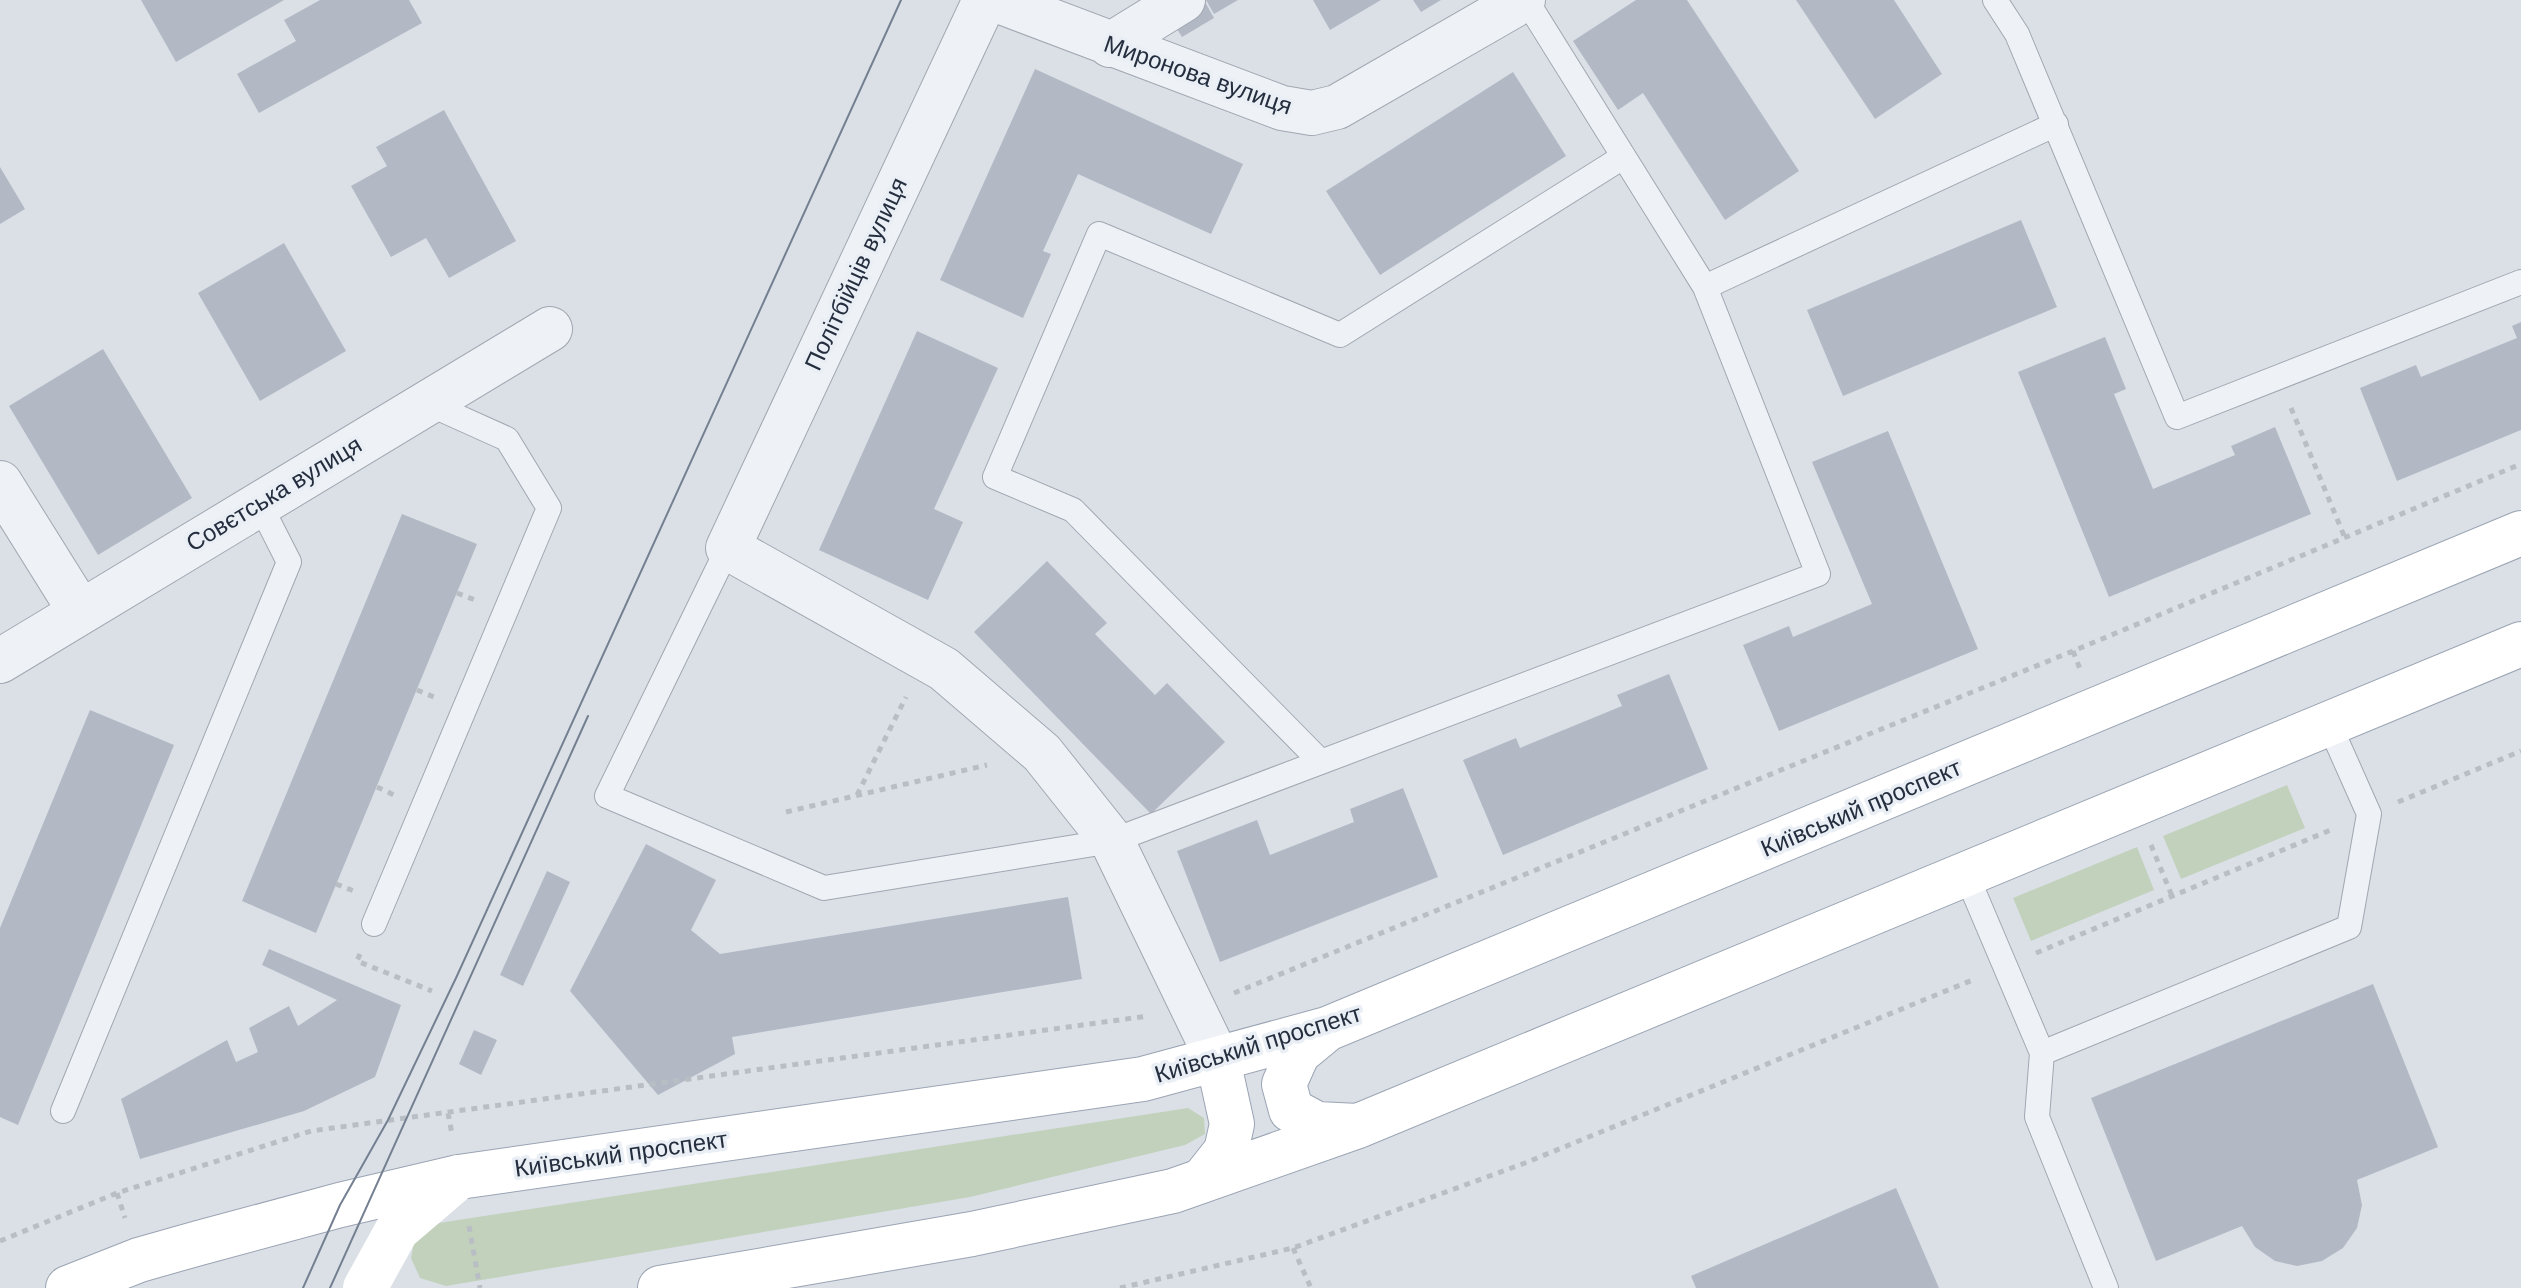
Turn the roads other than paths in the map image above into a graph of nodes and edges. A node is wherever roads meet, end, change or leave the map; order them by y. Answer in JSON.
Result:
{"nodes":[{"id":1,"x":985,"y":0,"type":"edge"},
{"id":2,"x":996,"y":0,"type":"edge"},
{"id":3,"x":1183,"y":0,"type":"edge"},
{"id":4,"x":1524,"y":0,"type":"edge"},
{"id":5,"x":1995,"y":0,"type":"edge"},
{"id":6,"x":1110,"y":45,"type":"junction"},
{"id":7,"x":2056,"y":124,"type":"junction"},
{"id":8,"x":1623,"y":157,"type":"junction"},
{"id":9,"x":2521,"y":282,"type":"edge"},
{"id":10,"x":1705,"y":287,"type":"junction"},
{"id":11,"x":550,"y":329,"type":"dead end"},
{"id":12,"x":427,"y":403,"type":"junction"},
{"id":13,"x":0,"y":483,"type":"edge"},
{"id":14,"x":259,"y":503,"type":"junction"},
{"id":15,"x":2521,"y":533,"type":"edge"},
{"id":16,"x":728,"y":548,"type":"junction"},
{"id":17,"x":80,"y":611,"type":"junction"},
{"id":18,"x":2521,"y":644,"type":"edge"},
{"id":19,"x":0,"y":661,"type":"edge"},
{"id":20,"x":2329,"y":724,"type":"junction"},
{"id":21,"x":1321,"y":762,"type":"junction"},
{"id":22,"x":1112,"y":841,"type":"junction"},
{"id":23,"x":1966,"y":874,"type":"junction"},
{"id":24,"x":374,"y":924,"type":"dead end"},
{"id":25,"x":1327,"y":1029,"type":"junction"},
{"id":26,"x":2042,"y":1053,"type":"junction"},
{"id":27,"x":1218,"y":1060,"type":"junction"},
{"id":28,"x":63,"y":1111,"type":"dead end"},
{"id":29,"x":1358,"y":1126,"type":"junction"},
{"id":30,"x":459,"y":1177,"type":"junction"},
{"id":31,"x":1203,"y":1180,"type":"junction"},
{"id":32,"x":68,"y":1288,"type":"edge"},
{"id":33,"x":365,"y":1288,"type":"edge"},
{"id":34,"x":660,"y":1288,"type":"edge"},
{"id":35,"x":2106,"y":1288,"type":"edge"}],
"edges":[{"from":1,"to":16,"type":"street","name":"Політбійців вулиця"},
{"from":2,"to":6,"type":"street","name":"Миронова вулиця"},
{"from":3,"to":6,"type":"street"},
{"from":4,"to":6,"type":"street","name":"Миронова вулиця"},
{"from":4,"to":8,"type":"lane"},
{"from":5,"to":7,"type":"lane"},
{"from":7,"to":9,"type":"lane"},
{"from":7,"to":10,"type":"lane"},
{"from":8,"to":10,"type":"lane"},
{"from":8,"to":21,"type":"lane"},
{"from":10,"to":21,"type":"lane"},
{"from":11,"to":12,"type":"street","name":"Совєтська вулиця"},
{"from":12,"to":14,"type":"street","name":"Совєтська вулиця"},
{"from":12,"to":24,"type":"lane"},
{"from":13,"to":17,"type":"street"},
{"from":14,"to":17,"type":"street","name":"Совєтська вулиця"},
{"from":14,"to":28,"type":"lane"},
{"from":15,"to":25,"type":"main road","name":"Київський проспект"},
{"from":16,"to":22,"type":"street"},
{"from":16,"to":22,"type":"lane"},
{"from":17,"to":19,"type":"street","name":"Совєтська вулиця"},
{"from":18,"to":20,"type":"main road"},
{"from":20,"to":23,"type":"main road"},
{"from":20,"to":26,"type":"lane"},
{"from":21,"to":22,"type":"lane"},
{"from":22,"to":27,"type":"street"},
{"from":23,"to":26,"type":"lane"},
{"from":23,"to":29,"type":"main road"},
{"from":25,"to":27,"type":"main road","name":"Київський проспект"},
{"from":25,"to":29,"type":"main road"},
{"from":26,"to":35,"type":"lane"},
{"from":27,"to":30,"type":"main road","name":"Київський проспект"},
{"from":27,"to":31,"type":"main road"},
{"from":29,"to":31,"type":"main road"},
{"from":30,"to":32,"type":"main road","name":"Київський проспект"},
{"from":30,"to":33,"type":"main road"},
{"from":31,"to":34,"type":"main road"}]}
